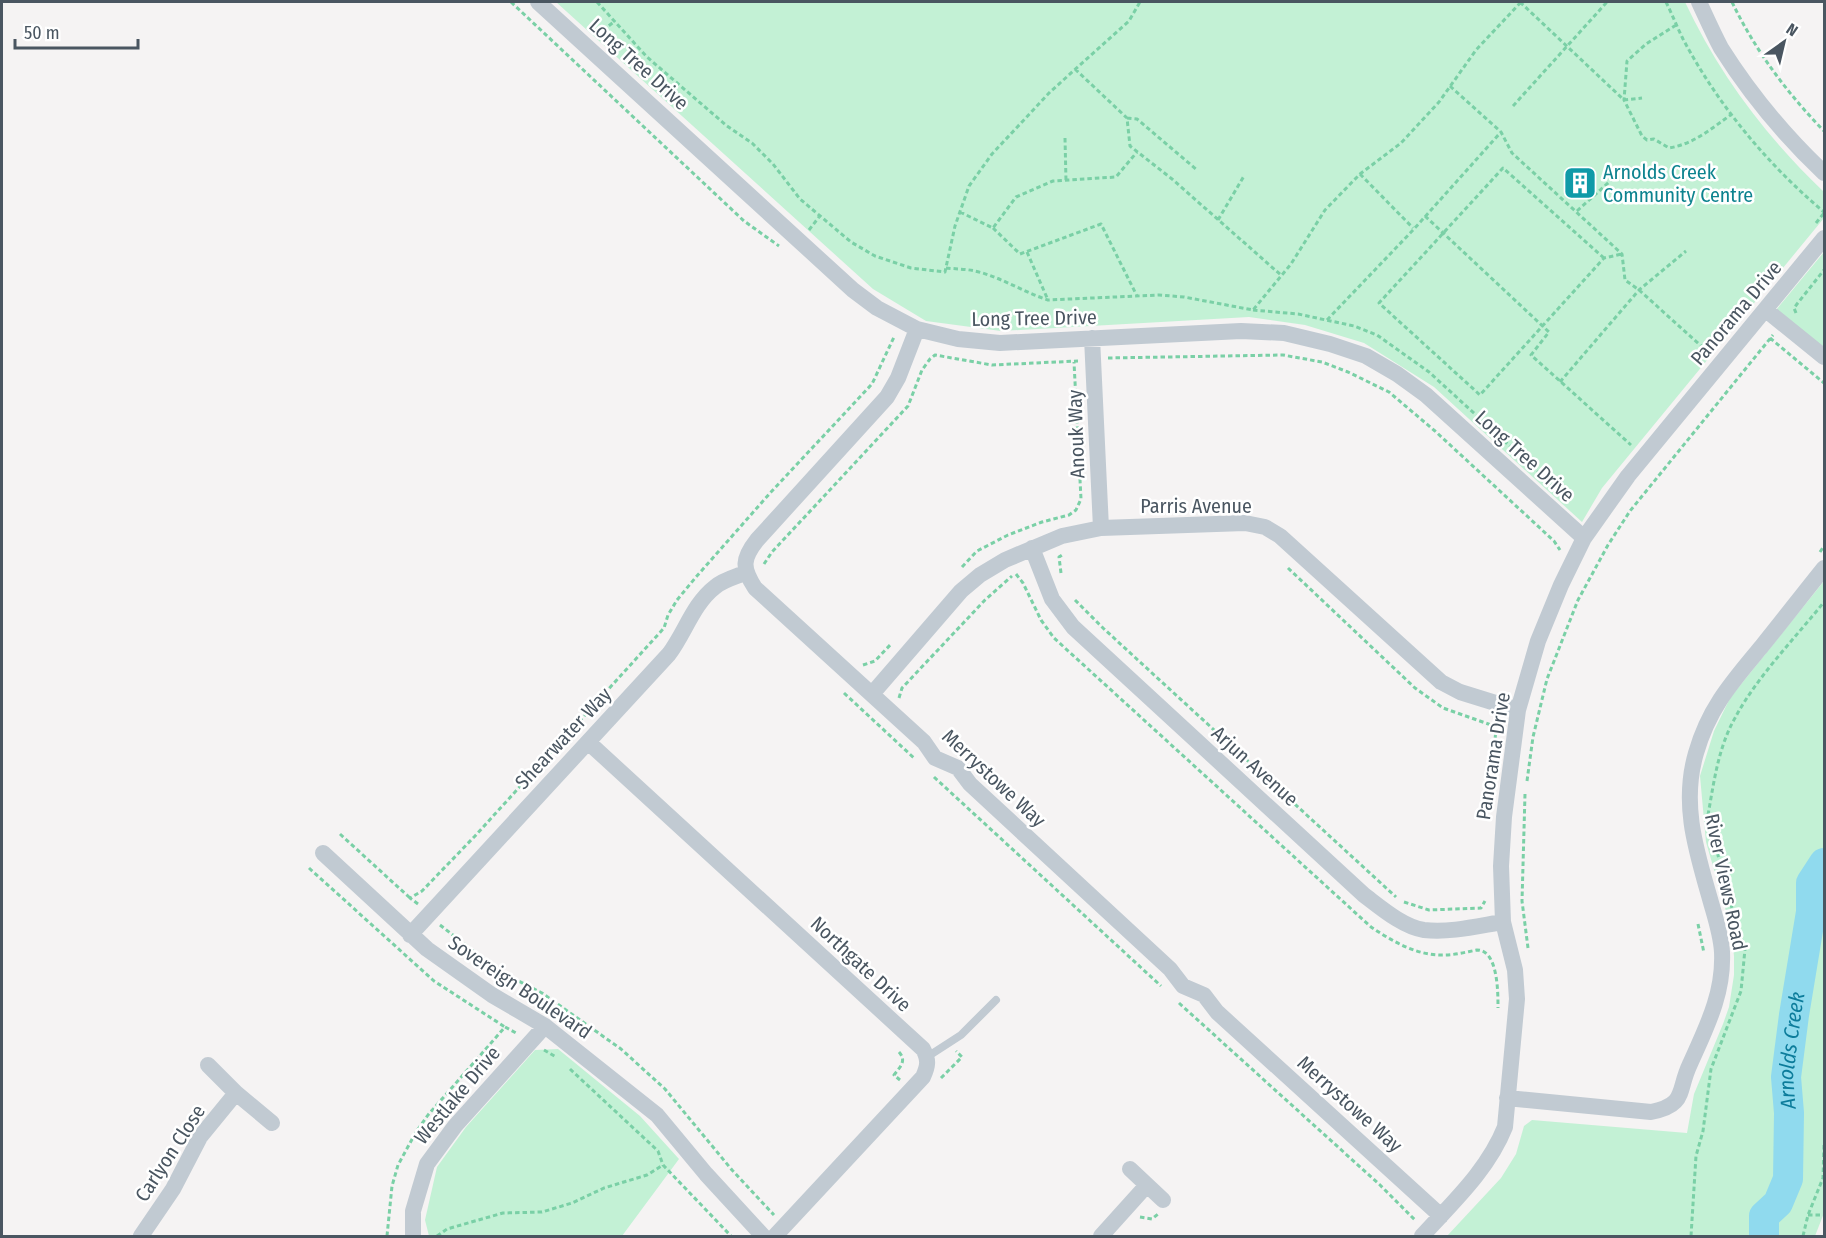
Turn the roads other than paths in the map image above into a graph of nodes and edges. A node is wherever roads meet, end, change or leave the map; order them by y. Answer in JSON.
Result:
{"nodes":[{"id":1,"x":538,"y":2,"type":"edge"},
{"id":2,"x":1699,"y":2,"type":"edge"},
{"id":3,"x":1824,"y":174,"type":"edge"},
{"id":4,"x":1817,"y":234,"type":"edge"},
{"id":5,"x":1766,"y":310,"type":"junction"},
{"id":6,"x":917,"y":329,"type":"junction"},
{"id":7,"x":1092,"y":338,"type":"junction"},
{"id":8,"x":1824,"y":357,"type":"edge"},
{"id":9,"x":1101,"y":528,"type":"junction"},
{"id":10,"x":1584,"y":538,"type":"junction"},
{"id":11,"x":1032,"y":548,"type":"junction"},
{"id":12,"x":1821,"y":561,"type":"edge"},
{"id":13,"x":754,"y":573,"type":"junction"},
{"id":14,"x":872,"y":694,"type":"junction"},
{"id":15,"x":1518,"y":710,"type":"junction"},
{"id":16,"x":588,"y":742,"type":"junction"},
{"id":17,"x":323,"y":853,"type":"dead end"},
{"id":18,"x":1503,"y":922,"type":"junction"},
{"id":19,"x":410,"y":935,"type":"junction"},
{"id":20,"x":996,"y":1000,"type":"dead end"},
{"id":21,"x":545,"y":1026,"type":"junction"},
{"id":22,"x":927,"y":1057,"type":"junction"},
{"id":23,"x":208,"y":1065,"type":"dead end"},
{"id":24,"x":236,"y":1093,"type":"junction"},
{"id":25,"x":1508,"y":1098,"type":"junction"},
{"id":26,"x":273,"y":1122,"type":"dead end"},
{"id":27,"x":1130,"y":1169,"type":"dead end"},
{"id":28,"x":1147,"y":1185,"type":"junction"},
{"id":29,"x":1164,"y":1200,"type":"road end"},
{"id":30,"x":1440,"y":1216,"type":"junction"},
{"id":31,"x":141,"y":1236,"type":"edge"},
{"id":32,"x":413,"y":1236,"type":"edge"},
{"id":33,"x":763,"y":1236,"type":"edge"},
{"id":34,"x":776,"y":1236,"type":"edge"},
{"id":35,"x":1101,"y":1236,"type":"edge"},
{"id":36,"x":1422,"y":1236,"type":"edge"}],
"edges":[{"from":1,"to":6,"type":"street","name":"Long Tree Drive"},
{"from":2,"to":3,"type":"street"},
{"from":4,"to":5,"type":"street","name":"Panorama Drive"},
{"from":5,"to":8,"type":"street"},
{"from":5,"to":10,"type":"street","name":"Panorama Drive"},
{"from":6,"to":7,"type":"street","name":"Long Tree Drive"},
{"from":6,"to":13,"type":"street"},
{"from":7,"to":9,"type":"street","name":"Anouk Way"},
{"from":7,"to":10,"type":"street","name":"Long Tree Drive"},
{"from":9,"to":11,"type":"street","name":"Parris Avenue"},
{"from":9,"to":15,"type":"street","name":"Parris Avenue"},
{"from":10,"to":15,"type":"street","name":"Panorama Drive"},
{"from":11,"to":14,"type":"street","name":"Parris Avenue"},
{"from":11,"to":18,"type":"street","name":"Arjun Avenue"},
{"from":12,"to":25,"type":"street","name":"River Views Road"},
{"from":13,"to":14,"type":"street","name":"Merrystowe Way"},
{"from":13,"to":16,"type":"street","name":"Shearwater Way"},
{"from":14,"to":30,"type":"street","name":"Merrystowe Way"},
{"from":15,"to":18,"type":"street","name":"Panorama Drive"},
{"from":16,"to":19,"type":"street","name":"Shearwater Way"},
{"from":16,"to":22,"type":"street","name":"Northgate Drive"},
{"from":17,"to":19,"type":"street","name":"Sovereign Boulevard"},
{"from":18,"to":25,"type":"street","name":"Panorama Drive"},
{"from":19,"to":21,"type":"street","name":"Sovereign Boulevard"},
{"from":20,"to":22,"type":"lane"},
{"from":21,"to":32,"type":"street","name":"Westlake Drive"},
{"from":21,"to":33,"type":"street","name":"Sovereign Boulevard"},
{"from":22,"to":34,"type":"street"},
{"from":23,"to":24,"type":"street"},
{"from":24,"to":26,"type":"street"},
{"from":24,"to":31,"type":"street","name":"Carlyon Close"},
{"from":25,"to":30,"type":"street","name":"Panorama Drive"},
{"from":27,"to":28,"type":"street"},
{"from":28,"to":29,"type":"street"},
{"from":28,"to":35,"type":"street"},
{"from":30,"to":36,"type":"street","name":"Panorama Drive"}]}
